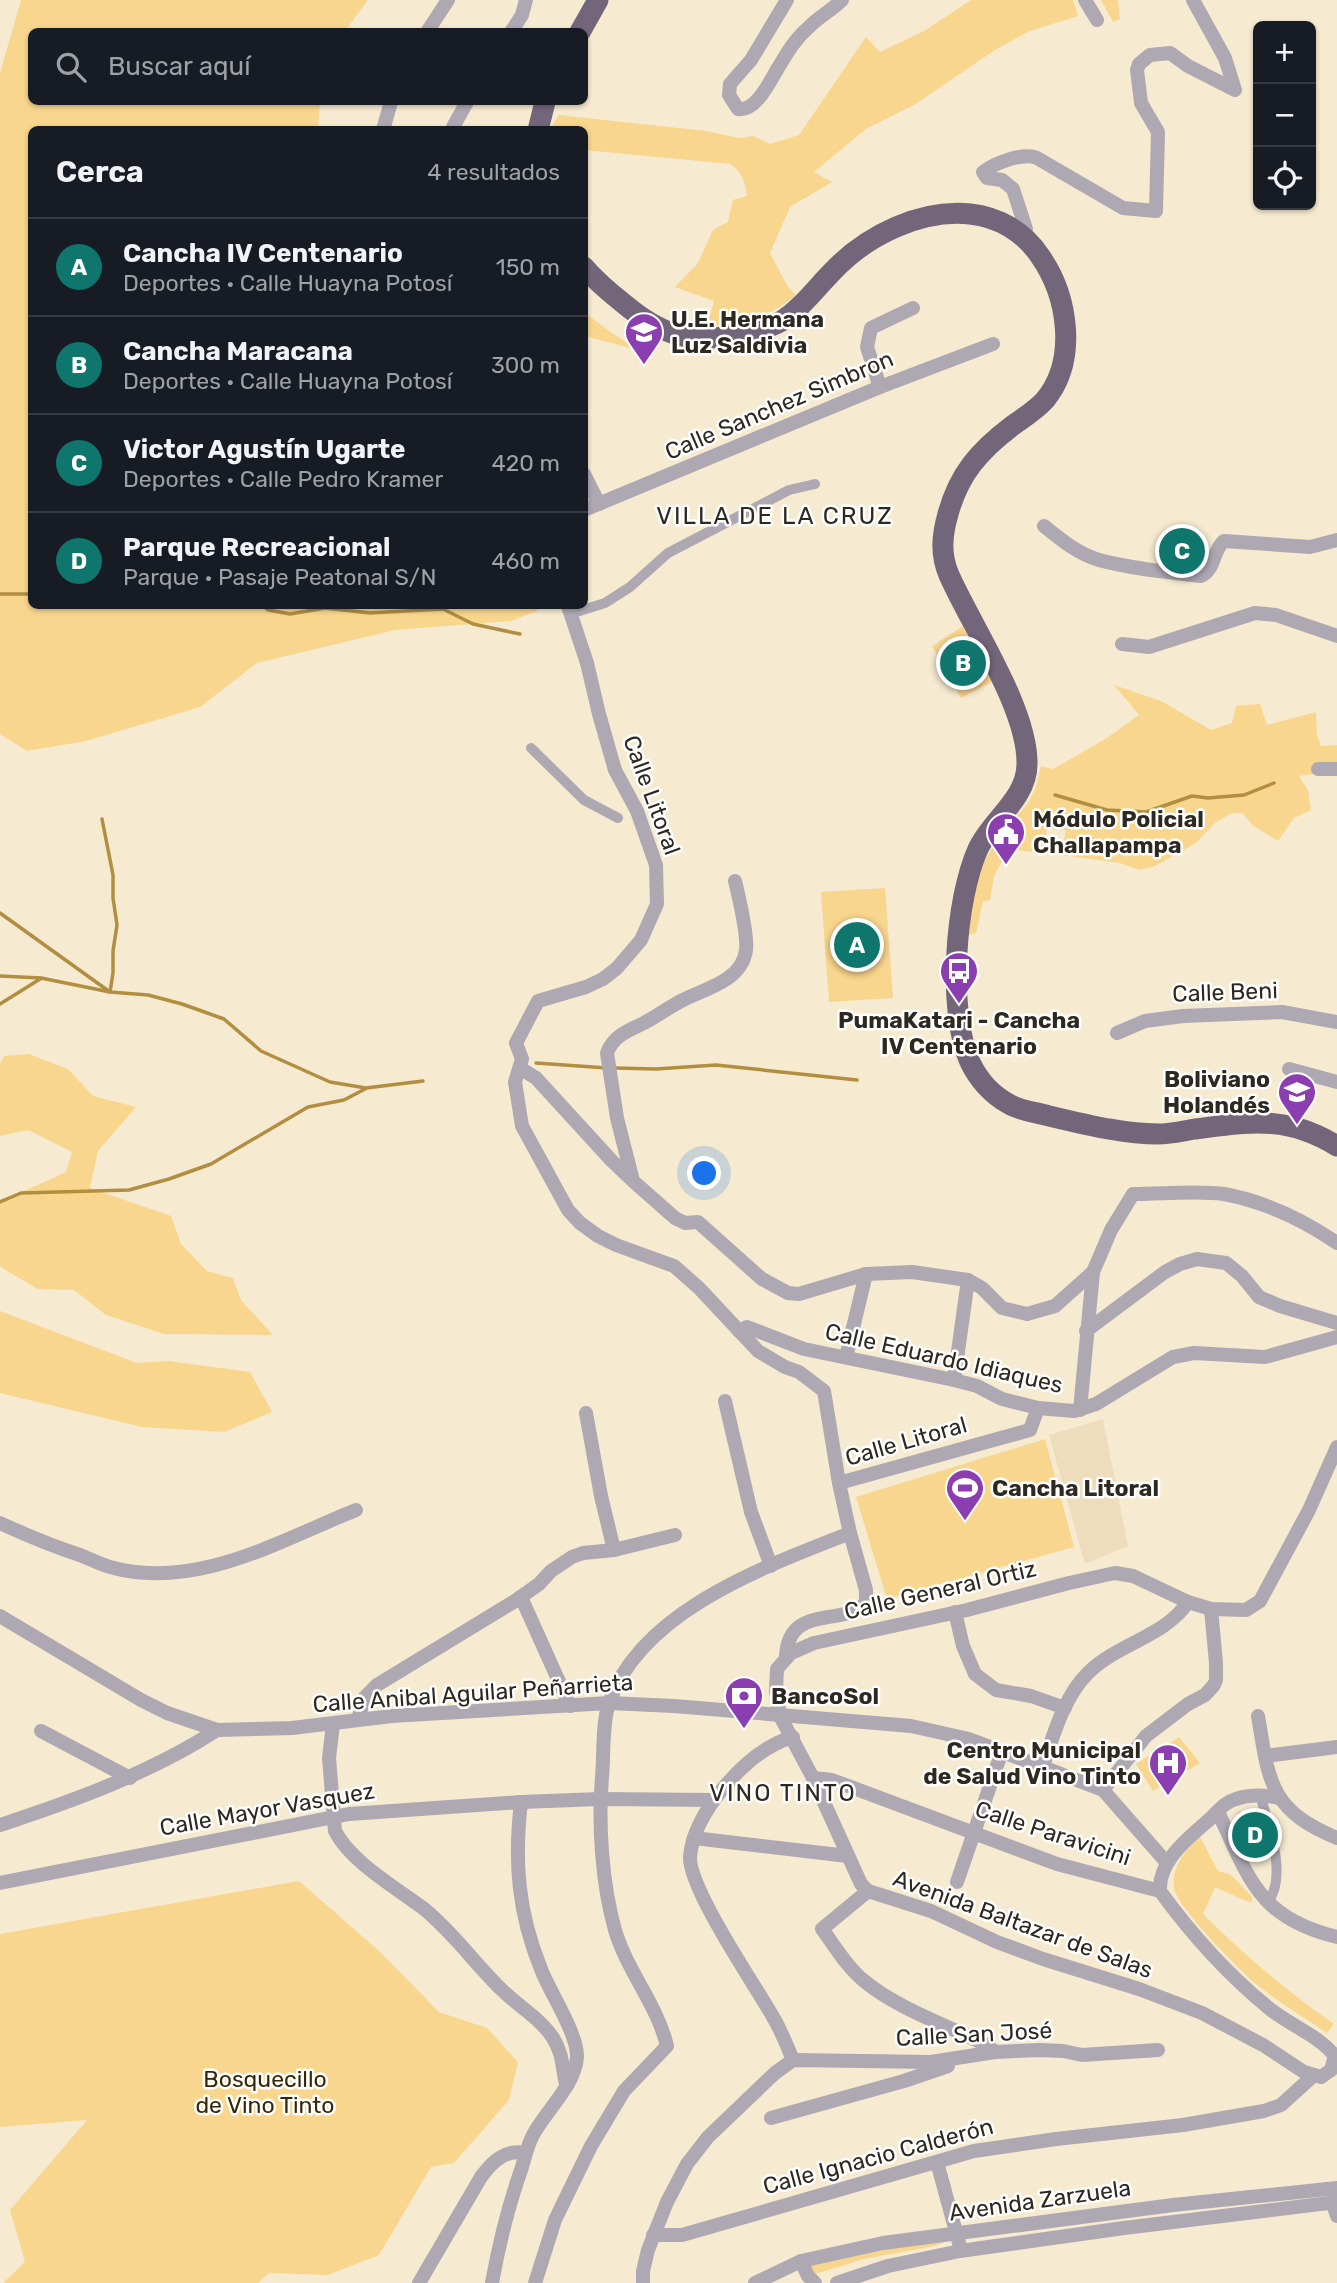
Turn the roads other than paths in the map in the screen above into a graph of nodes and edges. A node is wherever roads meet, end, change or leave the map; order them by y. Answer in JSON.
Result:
{"nodes":[{"id":1,"x":447,"y":0,"type":"edge"},
{"id":2,"x":526,"y":0,"type":"edge"},
{"id":3,"x":598,"y":0,"type":"edge"},
{"id":4,"x":787,"y":0,"type":"edge"},
{"id":5,"x":842,"y":0,"type":"edge"},
{"id":6,"x":1086,"y":0,"type":"edge"},
{"id":7,"x":1193,"y":0,"type":"edge"},
{"id":8,"x":1097,"y":20,"type":"dead end"},
{"id":9,"x":430,"y":28,"type":"edge"},
{"id":10,"x":514,"y":28,"type":"edge"},
{"id":11,"x":582,"y":28,"type":"edge"},
{"id":12,"x":390,"y":105,"type":"edge"},
{"id":13,"x":465,"y":105,"type":"edge"},
{"id":14,"x":544,"y":105,"type":"edge"},
{"id":15,"x":384,"y":126,"type":"edge"},
{"id":16,"x":454,"y":126,"type":"edge"},
{"id":17,"x":539,"y":126,"type":"edge"},
{"id":18,"x":1022,"y":236,"type":"junction"},
{"id":19,"x":588,"y":271,"type":"edge"},
{"id":20,"x":913,"y":308,"type":"dead end"},
{"id":21,"x":993,"y":344,"type":"dead end"},
{"id":22,"x":880,"y":387,"type":"junction"},
{"id":23,"x":588,"y":482,"type":"edge"},
{"id":24,"x":815,"y":484,"type":"dead end"},
{"id":25,"x":599,"y":504,"type":"junction"},
{"id":26,"x":588,"y":508,"type":"edge"},
{"id":27,"x":1044,"y":526,"type":"dead end"},
{"id":28,"x":1337,"y":540,"type":"edge"},
{"id":29,"x":588,"y":606,"type":"edge"},
{"id":30,"x":569,"y":610,"type":"edge"},
{"id":31,"x":1337,"y":636,"type":"edge"},
{"id":32,"x":1122,"y":644,"type":"dead end"},
{"id":33,"x":531,"y":748,"type":"dead end"},
{"id":34,"x":1337,"y":768,"type":"edge"},
{"id":35,"x":1318,"y":769,"type":"dead end"},
{"id":36,"x":618,"y":818,"type":"dead end"},
{"id":37,"x":735,"y":881,"type":"dead end"},
{"id":38,"x":1337,"y":1022,"type":"edge"},
{"id":39,"x":1118,"y":1033,"type":"dead end"},
{"id":40,"x":520,"y":1068,"type":"junction"},
{"id":41,"x":1289,"y":1069,"type":"dead end"},
{"id":42,"x":1337,"y":1082,"type":"edge"},
{"id":43,"x":1337,"y":1146,"type":"edge"},
{"id":44,"x":633,"y":1181,"type":"junction"},
{"id":45,"x":1337,"y":1243,"type":"edge"},
{"id":46,"x":1093,"y":1272,"type":"junction"},
{"id":47,"x":866,"y":1274,"type":"junction"},
{"id":48,"x":968,"y":1280,"type":"junction"},
{"id":49,"x":1337,"y":1323,"type":"edge"},
{"id":50,"x":739,"y":1331,"type":"junction"},
{"id":51,"x":1086,"y":1331,"type":"junction"},
{"id":52,"x":1337,"y":1336,"type":"edge"},
{"id":53,"x":846,"y":1357,"type":"junction"},
{"id":54,"x":954,"y":1380,"type":"junction"},
{"id":55,"x":725,"y":1401,"type":"dead end"},
{"id":56,"x":1038,"y":1408,"type":"junction"},
{"id":57,"x":1080,"y":1410,"type":"junction"},
{"id":58,"x":586,"y":1413,"type":"dead end"},
{"id":59,"x":1337,"y":1447,"type":"edge"},
{"id":60,"x":839,"y":1483,"type":"junction"},
{"id":61,"x":356,"y":1510,"type":"dead end"},
{"id":62,"x":0,"y":1523,"type":"edge"},
{"id":63,"x":850,"y":1533,"type":"junction"},
{"id":64,"x":675,"y":1535,"type":"dead end"},
{"id":65,"x":614,"y":1550,"type":"junction"},
{"id":66,"x":771,"y":1566,"type":"junction"},
{"id":67,"x":521,"y":1597,"type":"junction"},
{"id":68,"x":1188,"y":1602,"type":"junction"},
{"id":69,"x":1211,"y":1609,"type":"junction"},
{"id":70,"x":955,"y":1612,"type":"junction"},
{"id":71,"x":0,"y":1616,"type":"edge"},
{"id":72,"x":786,"y":1657,"type":"junction"},
{"id":73,"x":609,"y":1703,"type":"junction"},
{"id":74,"x":570,"y":1706,"type":"junction"},
{"id":75,"x":1065,"y":1708,"type":"junction"},
{"id":76,"x":780,"y":1716,"type":"junction"},
{"id":77,"x":1258,"y":1716,"type":"dead end"},
{"id":78,"x":358,"y":1719,"type":"junction"},
{"id":79,"x":333,"y":1724,"type":"junction"},
{"id":80,"x":217,"y":1730,"type":"junction"},
{"id":81,"x":41,"y":1731,"type":"dead end"},
{"id":82,"x":793,"y":1737,"type":"junction"},
{"id":83,"x":1337,"y":1747,"type":"edge"},
{"id":84,"x":1002,"y":1751,"type":"junction"},
{"id":85,"x":1265,"y":1756,"type":"junction"},
{"id":86,"x":1044,"y":1766,"type":"junction"},
{"id":87,"x":130,"y":1778,"type":"junction"},
{"id":88,"x":813,"y":1778,"type":"junction"},
{"id":89,"x":1103,"y":1790,"type":"junction"},
{"id":90,"x":1260,"y":1795,"type":"junction"},
{"id":91,"x":1279,"y":1798,"type":"junction"},
{"id":92,"x":600,"y":1799,"type":"junction"},
{"id":93,"x":713,"y":1800,"type":"junction"},
{"id":94,"x":521,"y":1802,"type":"junction"},
{"id":95,"x":1218,"y":1812,"type":"junction"},
{"id":96,"x":333,"y":1818,"type":"junction"},
{"id":97,"x":0,"y":1825,"type":"edge"},
{"id":98,"x":975,"y":1832,"type":"junction"},
{"id":99,"x":694,"y":1838,"type":"junction"},
{"id":100,"x":1337,"y":1838,"type":"edge"},
{"id":101,"x":848,"y":1856,"type":"junction"},
{"id":102,"x":1167,"y":1863,"type":"junction"},
{"id":103,"x":957,"y":1882,"type":"dead end"},
{"id":104,"x":0,"y":1883,"type":"edge"},
{"id":105,"x":868,"y":1891,"type":"junction"},
{"id":106,"x":1160,"y":1891,"type":"junction"},
{"id":107,"x":1268,"y":1902,"type":"junction"},
{"id":108,"x":1337,"y":1937,"type":"edge"},
{"id":109,"x":1158,"y":2050,"type":"dead end"},
{"id":110,"x":995,"y":2052,"type":"junction"},
{"id":111,"x":953,"y":2059,"type":"junction"},
{"id":112,"x":793,"y":2060,"type":"junction"},
{"id":113,"x":1314,"y":2075,"type":"junction"},
{"id":114,"x":566,"y":2084,"type":"junction"},
{"id":115,"x":771,"y":2118,"type":"dead end"},
{"id":116,"x":525,"y":2153,"type":"junction"},
{"id":117,"x":937,"y":2162,"type":"junction"},
{"id":118,"x":1336,"y":2202,"type":"edge"},
{"id":119,"x":653,"y":2235,"type":"junction"},
{"id":120,"x":958,"y":2235,"type":"junction"},
{"id":121,"x":960,"y":2251,"type":"junction"},
{"id":122,"x":801,"y":2261,"type":"junction"},
{"id":123,"x":419,"y":2283,"type":"edge"},
{"id":124,"x":492,"y":2283,"type":"edge"},
{"id":125,"x":535,"y":2283,"type":"edge"},
{"id":126,"x":643,"y":2283,"type":"edge"},
{"id":127,"x":755,"y":2283,"type":"edge"},
{"id":128,"x":815,"y":2283,"type":"edge"},
{"id":129,"x":836,"y":2283,"type":"edge"}],
"edges":[{"from":1,"to":9,"type":"street"},
{"from":2,"to":10,"type":"street"},
{"from":3,"to":11,"type":"highway"},
{"from":4,"to":5,"type":"street"},
{"from":6,"to":8,"type":"street"},
{"from":7,"to":18,"type":"street"},
{"from":12,"to":15,"type":"street"},
{"from":13,"to":16,"type":"street"},
{"from":14,"to":17,"type":"highway"},
{"from":18,"to":19,"type":"highway"},
{"from":18,"to":43,"type":"highway"},
{"from":20,"to":22,"type":"street"},
{"from":21,"to":22,"type":"street","name":"Calle Sanchez Simbron"},
{"from":22,"to":25,"type":"street","name":"Calle Sanchez Simbron"},
{"from":23,"to":25,"type":"street"},
{"from":24,"to":29,"type":"street"},
{"from":25,"to":26,"type":"street","name":"Calle Sanchez Simbron"},
{"from":27,"to":28,"type":"street"},
{"from":30,"to":40,"type":"street","name":"Calle Litoral"},
{"from":31,"to":32,"type":"street"},
{"from":33,"to":36,"type":"street"},
{"from":34,"to":35,"type":"street"},
{"from":37,"to":44,"type":"street"},
{"from":38,"to":39,"type":"street","name":"Calle Beni"},
{"from":40,"to":44,"type":"street"},
{"from":40,"to":50,"type":"street","name":"Calle Litoral"},
{"from":41,"to":42,"type":"street"},
{"from":44,"to":47,"type":"street"},
{"from":45,"to":46,"type":"street"},
{"from":46,"to":48,"type":"street"},
{"from":46,"to":51,"type":"street"},
{"from":47,"to":48,"type":"street"},
{"from":47,"to":53,"type":"street"},
{"from":48,"to":54,"type":"street"},
{"from":49,"to":51,"type":"street"},
{"from":50,"to":53,"type":"street","name":"Calle Eduardo Idiaques"},
{"from":50,"to":60,"type":"street","name":"Calle Litoral"},
{"from":51,"to":57,"type":"street"},
{"from":52,"to":57,"type":"street","name":"Calle Eduardo Idiaques"},
{"from":53,"to":54,"type":"street","name":"Calle Eduardo Idiaques"},
{"from":54,"to":56,"type":"street","name":"Calle Eduardo Idiaques"},
{"from":55,"to":66,"type":"street"},
{"from":56,"to":57,"type":"street","name":"Calle Eduardo Idiaques"},
{"from":56,"to":60,"type":"street","name":"Calle Litoral"},
{"from":58,"to":65,"type":"street"},
{"from":59,"to":69,"type":"street","name":"Calle General Ortiz"},
{"from":60,"to":63,"type":"street"},
{"from":61,"to":62,"type":"street"},
{"from":63,"to":66,"type":"street"},
{"from":63,"to":72,"type":"street"},
{"from":64,"to":65,"type":"street"},
{"from":65,"to":67,"type":"street"},
{"from":66,"to":73,"type":"street"},
{"from":67,"to":74,"type":"street"},
{"from":67,"to":78,"type":"street"},
{"from":68,"to":69,"type":"street","name":"Calle General Ortiz"},
{"from":68,"to":70,"type":"street","name":"Calle General Ortiz"},
{"from":68,"to":75,"type":"street"},
{"from":69,"to":89,"type":"street"},
{"from":70,"to":72,"type":"street","name":"Calle General Ortiz"},
{"from":70,"to":75,"type":"street"},
{"from":71,"to":80,"type":"street","name":"Calle Anibal Aguilar Peñarrieta"},
{"from":72,"to":76,"type":"street"},
{"from":73,"to":74,"type":"street","name":"Calle Anibal Aguilar Peñarrieta"},
{"from":73,"to":76,"type":"street","name":"Calle Anibal Aguilar Peñarrieta"},
{"from":73,"to":92,"type":"street"},
{"from":74,"to":78,"type":"street","name":"Calle Anibal Aguilar Peñarrieta"},
{"from":75,"to":86,"type":"street"},
{"from":76,"to":82,"type":"street"},
{"from":76,"to":84,"type":"street","name":"Calle Anibal Aguilar Peñarrieta"},
{"from":77,"to":85,"type":"street"},
{"from":78,"to":79,"type":"street","name":"Calle Anibal Aguilar Peñarrieta"},
{"from":79,"to":80,"type":"street","name":"Calle Anibal Aguilar Peñarrieta"},
{"from":79,"to":96,"type":"street"},
{"from":80,"to":87,"type":"street"},
{"from":81,"to":87,"type":"street"},
{"from":82,"to":88,"type":"street","name":"Avenida Baltazar de Salas"},
{"from":82,"to":93,"type":"street"},
{"from":83,"to":85,"type":"street"},
{"from":84,"to":86,"type":"street","name":"Calle Anibal Aguilar Peñarrieta"},
{"from":84,"to":98,"type":"street"},
{"from":85,"to":91,"type":"street"},
{"from":86,"to":89,"type":"street","name":"Calle Anibal Aguilar Peñarrieta"},
{"from":87,"to":97,"type":"street"},
{"from":88,"to":98,"type":"street","name":"Calle Paravicini"},
{"from":88,"to":101,"type":"street","name":"Avenida Baltazar de Salas"},
{"from":89,"to":102,"type":"street","name":"Calle Anibal Aguilar Peñarrieta"},
{"from":90,"to":91,"type":"street"},
{"from":90,"to":95,"type":"street"},
{"from":90,"to":107,"type":"street"},
{"from":91,"to":100,"type":"street"},
{"from":92,"to":93,"type":"street","name":"Calle Mayor Vasquez"},
{"from":92,"to":94,"type":"street","name":"Calle Mayor Vasquez"},
{"from":92,"to":125,"type":"street"},
{"from":93,"to":99,"type":"street"},
{"from":94,"to":96,"type":"street","name":"Calle Mayor Vasquez"},
{"from":94,"to":114,"type":"street"},
{"from":95,"to":102,"type":"street"},
{"from":95,"to":107,"type":"street"},
{"from":96,"to":104,"type":"street","name":"Calle Mayor Vasquez"},
{"from":96,"to":114,"type":"street"},
{"from":98,"to":103,"type":"street"},
{"from":98,"to":106,"type":"street","name":"Calle Paravicini"},
{"from":99,"to":101,"type":"street"},
{"from":99,"to":112,"type":"street"},
{"from":101,"to":105,"type":"street","name":"Avenida Baltazar de Salas"},
{"from":102,"to":106,"type":"street"},
{"from":105,"to":110,"type":"street"},
{"from":105,"to":113,"type":"street","name":"Avenida Baltazar de Salas"},
{"from":106,"to":113,"type":"street"},
{"from":107,"to":108,"type":"street"},
{"from":109,"to":110,"type":"street","name":"Calle San José"},
{"from":110,"to":111,"type":"street","name":"Calle San José"},
{"from":111,"to":112,"type":"street","name":"Calle San José"},
{"from":111,"to":115,"type":"street"},
{"from":112,"to":119,"type":"street"},
{"from":113,"to":117,"type":"street","name":"Calle Ignacio Calderón"},
{"from":114,"to":116,"type":"street"},
{"from":116,"to":123,"type":"street"},
{"from":116,"to":124,"type":"street"},
{"from":117,"to":119,"type":"street","name":"Calle Ignacio Calderón"},
{"from":117,"to":120,"type":"street"},
{"from":118,"to":120,"type":"street","name":"Avenida Zarzuela"},
{"from":118,"to":121,"type":"street","name":"Avenida Zarzuela"},
{"from":119,"to":126,"type":"street"},
{"from":120,"to":121,"type":"street"},
{"from":120,"to":122,"type":"street","name":"Avenida Zarzuela"},
{"from":121,"to":129,"type":"street","name":"Avenida Zarzuela"},
{"from":122,"to":127,"type":"street","name":"Avenida Zarzuela"},
{"from":122,"to":128,"type":"street"}]}
